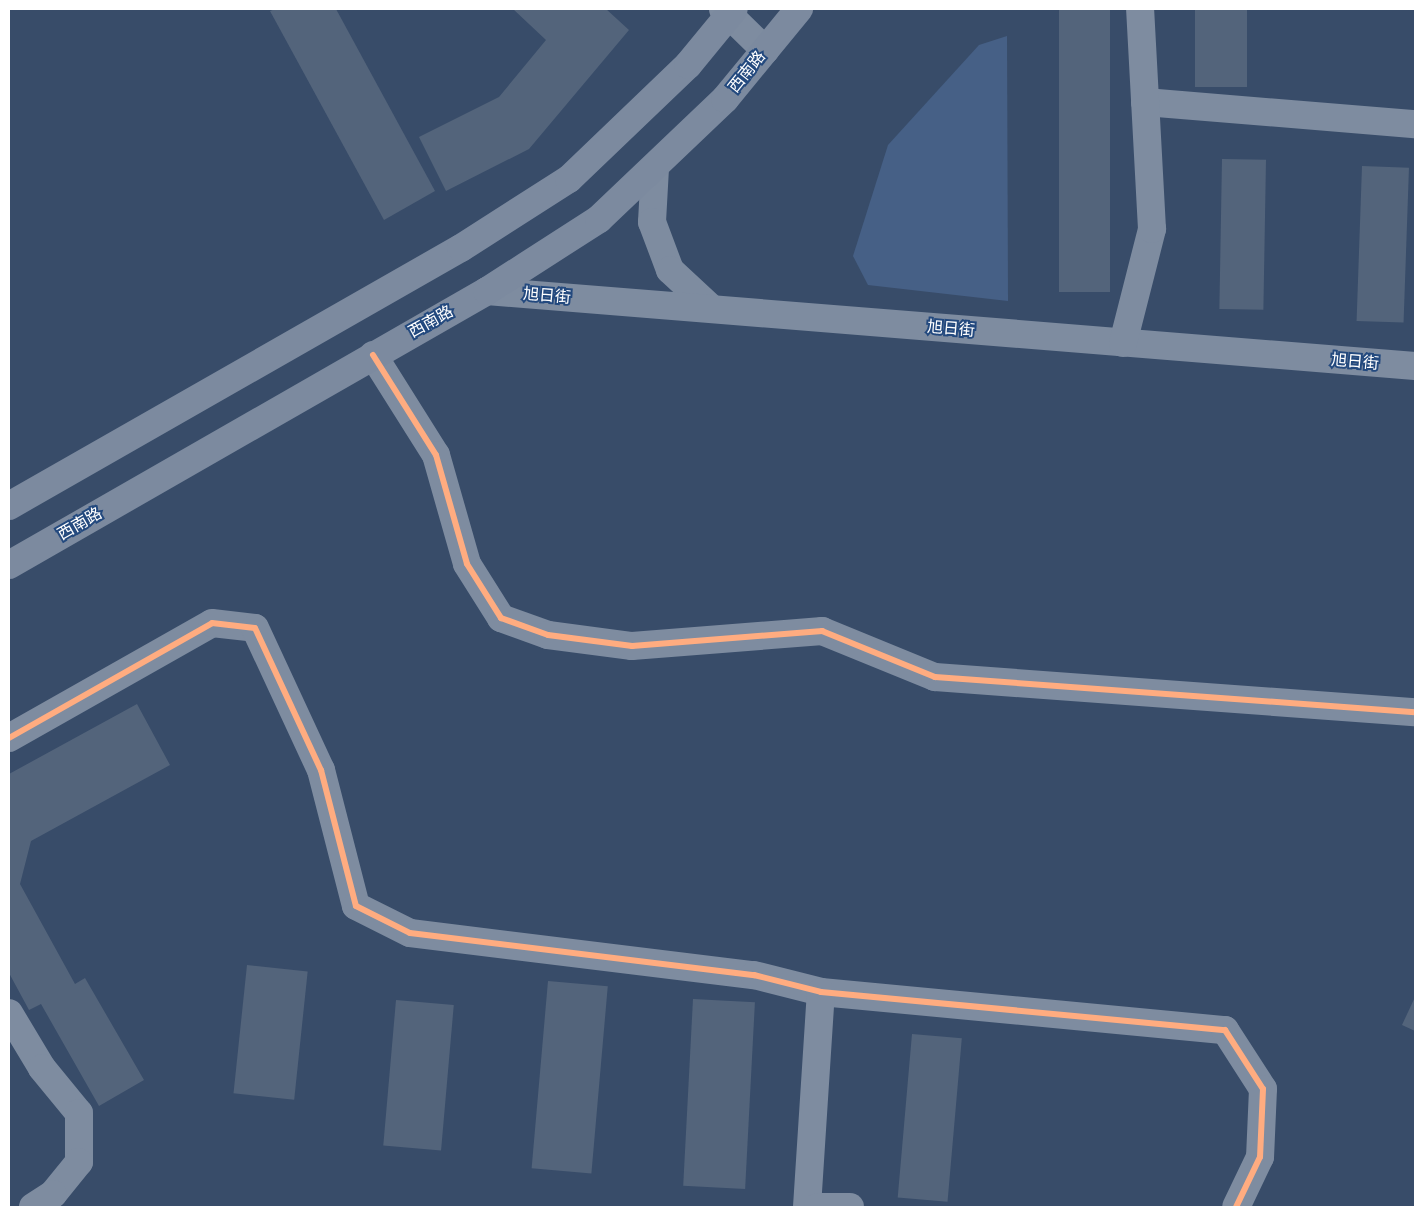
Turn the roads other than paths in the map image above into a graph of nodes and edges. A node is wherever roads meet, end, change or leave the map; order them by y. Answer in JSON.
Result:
{"nodes":[{"id":1,"x":799,"y":9,"type":"edge"},
{"id":2,"x":1140,"y":9,"type":"edge"},
{"id":3,"x":729,"y":11,"type":"edge"},
{"id":4,"x":765,"y":50,"type":"junction"},
{"id":5,"x":1145,"y":102,"type":"junction"},
{"id":6,"x":1415,"y":124,"type":"edge"},
{"id":7,"x":655,"y":168,"type":"junction"},
{"id":8,"x":487,"y":291,"type":"junction"},
{"id":9,"x":712,"y":309,"type":"junction"},
{"id":10,"x":1123,"y":343,"type":"junction"},
{"id":11,"x":372,"y":355,"type":"junction"},
{"id":12,"x":1415,"y":366,"type":"edge"},
{"id":13,"x":9,"y":506,"type":"edge"},
{"id":14,"x":9,"y":565,"type":"edge"},
{"id":15,"x":1415,"y":712,"type":"edge"},
{"id":16,"x":9,"y":738,"type":"edge"},
{"id":17,"x":822,"y":992,"type":"junction"},
{"id":18,"x":9,"y":1013,"type":"edge"},
{"id":19,"x":33,"y":1207,"type":"edge"},
{"id":20,"x":807,"y":1207,"type":"edge"},
{"id":21,"x":818,"y":1207,"type":"edge"},
{"id":22,"x":850,"y":1207,"type":"edge"},
{"id":23,"x":1236,"y":1207,"type":"edge"}],
"edges":[{"from":1,"to":4,"type":"main road","name":"西南路"},
{"from":2,"to":5,"type":"street"},
{"from":3,"to":4,"type":"street"},
{"from":3,"to":13,"type":"main road"},
{"from":4,"to":7,"type":"main road","name":"西南路"},
{"from":5,"to":6,"type":"street"},
{"from":5,"to":10,"type":"street"},
{"from":7,"to":8,"type":"main road","name":"西南路"},
{"from":7,"to":9,"type":"street"},
{"from":8,"to":9,"type":"street","name":"旭日街"},
{"from":8,"to":11,"type":"main road","name":"西南路"},
{"from":9,"to":10,"type":"street","name":"旭日街"},
{"from":10,"to":12,"type":"street","name":"旭日街"},
{"from":11,"to":14,"type":"main road","name":"西南路"},
{"from":11,"to":15,"type":"street"},
{"from":16,"to":17,"type":"street"},
{"from":17,"to":20,"type":"street"},
{"from":17,"to":23,"type":"street"},
{"from":18,"to":19,"type":"street"},
{"from":21,"to":22,"type":"street"}]}
